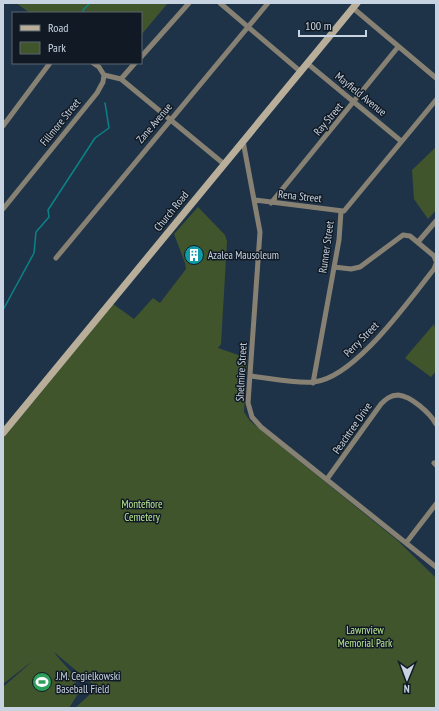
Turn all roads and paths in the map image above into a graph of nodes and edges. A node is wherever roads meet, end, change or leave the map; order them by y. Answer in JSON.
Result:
{"nodes":[{"id":1,"x":188,"y":3,"type":"edge"},
{"id":2,"x":220,"y":3,"type":"edge"},
{"id":3,"x":268,"y":3,"type":"edge"},
{"id":4,"x":355,"y":6,"type":"edge"},
{"id":5,"x":248,"y":28,"type":"junction"},
{"id":6,"x":398,"y":47,"type":"junction"},
{"id":7,"x":142,"y":56,"type":"edge"},
{"id":8,"x":49,"y":64,"type":"edge"},
{"id":9,"x":94,"y":64,"type":"edge"},
{"id":10,"x":134,"y":64,"type":"edge"},
{"id":11,"x":308,"y":64,"type":"junction"},
{"id":12,"x":301,"y":72,"type":"junction"},
{"id":13,"x":104,"y":76,"type":"junction"},
{"id":14,"x":436,"y":78,"type":"edge"},
{"id":15,"x":122,"y":79,"type":"junction"},
{"id":16,"x":436,"y":100,"type":"edge"},
{"id":17,"x":355,"y":102,"type":"junction"},
{"id":18,"x":170,"y":118,"type":"junction"},
{"id":19,"x":3,"y":126,"type":"edge"},
{"id":20,"x":243,"y":141,"type":"junction"},
{"id":21,"x":401,"y":141,"type":"junction"},
{"id":22,"x":224,"y":164,"type":"junction"},
{"id":23,"x":255,"y":200,"type":"junction"},
{"id":24,"x":271,"y":203,"type":"junction"},
{"id":25,"x":3,"y":210,"type":"edge"},
{"id":26,"x":344,"y":211,"type":"junction"},
{"id":27,"x":436,"y":221,"type":"edge"},
{"id":28,"x":418,"y":242,"type":"junction"},
{"id":29,"x":56,"y":258,"type":"dead end"},
{"id":30,"x":436,"y":260,"type":"edge"},
{"id":31,"x":436,"y":264,"type":"edge"},
{"id":32,"x":334,"y":267,"type":"junction"},
{"id":33,"x":250,"y":376,"type":"junction"},
{"id":34,"x":313,"y":383,"type":"junction"},
{"id":35,"x":436,"y":424,"type":"edge"},
{"id":36,"x":3,"y":433,"type":"edge"},
{"id":37,"x":327,"y":479,"type":"junction"},
{"id":38,"x":436,"y":504,"type":"edge"},
{"id":39,"x":406,"y":543,"type":"junction"},
{"id":40,"x":436,"y":567,"type":"edge"}],
"edges":[{"from":1,"to":7,"type":"street"},
{"from":2,"to":5,"type":"street"},
{"from":3,"to":5,"type":"street","name":"Zane Avenue"},
{"from":4,"to":6,"type":"street"},
{"from":4,"to":11,"type":"street","name":"Church Road"},
{"from":5,"to":12,"type":"street"},
{"from":5,"to":18,"type":"street","name":"Zane Avenue"},
{"from":6,"to":14,"type":"street"},
{"from":6,"to":17,"type":"street","name":"Ray Street"},
{"from":8,"to":19,"type":"street"},
{"from":9,"to":13,"type":"street"},
{"from":10,"to":15,"type":"street"},
{"from":11,"to":12,"type":"street","name":"Church Road"},
{"from":11,"to":17,"type":"street","name":"Mayfield Avenue"},
{"from":12,"to":20,"type":"street","name":"Church Road"},
{"from":13,"to":15,"type":"street"},
{"from":13,"to":25,"type":"street","name":"Fillmore Street"},
{"from":15,"to":18,"type":"street"},
{"from":16,"to":21,"type":"street","name":"Runner Street"},
{"from":17,"to":21,"type":"street","name":"Mayfield Avenue"},
{"from":17,"to":24,"type":"street","name":"Ray Street"},
{"from":18,"to":22,"type":"street"},
{"from":18,"to":29,"type":"street","name":"Zane Avenue"},
{"from":20,"to":22,"type":"street","name":"Church Road"},
{"from":20,"to":23,"type":"street","name":"Shelmire Street"},
{"from":21,"to":26,"type":"street","name":"Runner Street"},
{"from":22,"to":36,"type":"street","name":"Church Road"},
{"from":23,"to":24,"type":"street","name":"Rena Street"},
{"from":23,"to":33,"type":"street","name":"Shelmire Street"},
{"from":24,"to":26,"type":"street","name":"Rena Street"},
{"from":26,"to":32,"type":"street","name":"Runner Street"},
{"from":27,"to":28,"type":"street"},
{"from":28,"to":30,"type":"street"},
{"from":28,"to":32,"type":"street"},
{"from":31,"to":34,"type":"street","name":"Perry Street"},
{"from":32,"to":34,"type":"street","name":"Runner Street"},
{"from":33,"to":34,"type":"street","name":"Perry Street"},
{"from":33,"to":37,"type":"street","name":"Shelmire Street"},
{"from":35,"to":37,"type":"street","name":"Peachtree Drive"},
{"from":37,"to":39,"type":"street","name":"Shelmire Street"},
{"from":38,"to":39,"type":"street"},
{"from":39,"to":40,"type":"street","name":"Shelmire Street"}]}
